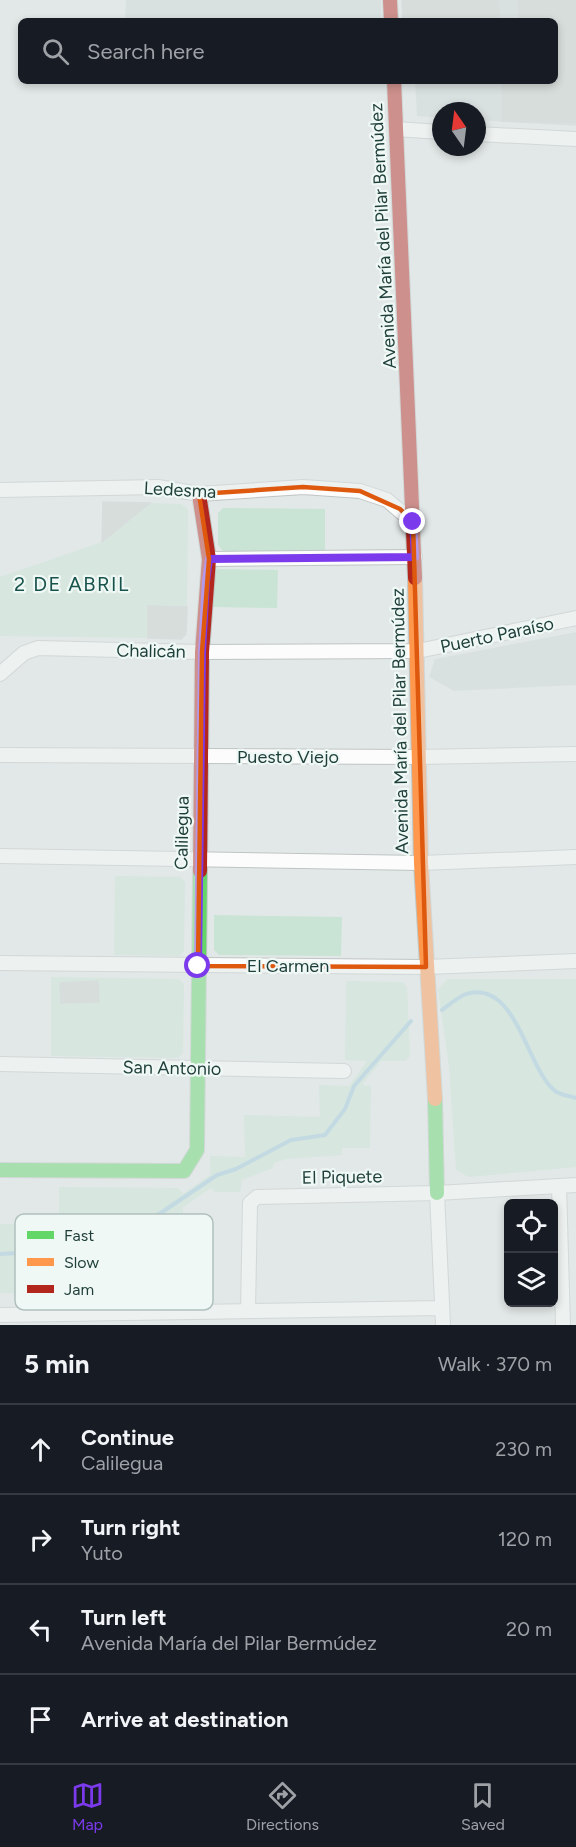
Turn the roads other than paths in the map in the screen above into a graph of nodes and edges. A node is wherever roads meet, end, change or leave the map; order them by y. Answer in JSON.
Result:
{"nodes":[{"id":1,"x":390,"y":0,"type":"edge"},
{"id":2,"x":391,"y":18,"type":"edge"},
{"id":3,"x":394,"y":84,"type":"edge"},
{"id":4,"x":396,"y":129,"type":"junction"},
{"id":5,"x":432,"y":131,"type":"edge"},
{"id":6,"x":486,"y":134,"type":"edge"},
{"id":7,"x":576,"y":139,"type":"edge"},
{"id":8,"x":0,"y":490,"type":"edge"},
{"id":9,"x":199,"y":494,"type":"junction"},
{"id":10,"x":413,"y":522,"type":"junction"},
{"id":11,"x":415,"y":557,"type":"junction"},
{"id":12,"x":209,"y":559,"type":"junction"},
{"id":13,"x":576,"y":618,"type":"edge"},
{"id":14,"x":418,"y":651,"type":"junction"},
{"id":15,"x":202,"y":652,"type":"junction"},
{"id":16,"x":0,"y":674,"type":"edge"},
{"id":17,"x":576,"y":754,"type":"edge"},
{"id":18,"x":0,"y":755,"type":"edge"},
{"id":19,"x":201,"y":756,"type":"junction"},
{"id":20,"x":418,"y":757,"type":"junction"},
{"id":21,"x":0,"y":856,"type":"edge"},
{"id":22,"x":576,"y":858,"type":"edge"},
{"id":23,"x":199,"y":860,"type":"junction"},
{"id":24,"x":421,"y":863,"type":"junction"},
{"id":25,"x":576,"y":961,"type":"edge"},
{"id":26,"x":0,"y":963,"type":"edge"},
{"id":27,"x":198,"y":966,"type":"junction"},
{"id":28,"x":426,"y":967,"type":"junction"},
{"id":29,"x":0,"y":1064,"type":"edge"},
{"id":30,"x":200,"y":1068,"type":"junction"},
{"id":31,"x":344,"y":1071,"type":"dead end"},
{"id":32,"x":0,"y":1170,"type":"edge"},
{"id":33,"x":576,"y":1185,"type":"edge"},
{"id":34,"x":559,"y":1186,"type":"junction"},
{"id":35,"x":437,"y":1193,"type":"junction"},
{"id":36,"x":442,"y":1308,"type":"junction"},
{"id":37,"x":248,"y":1311,"type":"junction"},
{"id":38,"x":0,"y":1315,"type":"edge"},
{"id":39,"x":299,"y":1318,"type":"edge"},
{"id":40,"x":172,"y":1319,"type":"edge"},
{"id":41,"x":443,"y":1325,"type":"edge"},
{"id":42,"x":563,"y":1325,"type":"edge"}],
"edges":[{"from":1,"to":2,"type":"street"},
{"from":3,"to":4,"type":"street","name":"Avenida María del Pilar Bermúdez"},
{"from":4,"to":5,"type":"street"},
{"from":4,"to":10,"type":"street","name":"Avenida María del Pilar Bermúdez"},
{"from":6,"to":7,"type":"street"},
{"from":8,"to":9,"type":"street","name":"Ledesma"},
{"from":9,"to":10,"type":"street","name":"Ledesma"},
{"from":9,"to":12,"type":"street","name":"Calilegua"},
{"from":10,"to":11,"type":"street","name":"Avenida María del Pilar Bermúdez"},
{"from":11,"to":12,"type":"street"},
{"from":11,"to":14,"type":"street","name":"Avenida María del Pilar Bermúdez"},
{"from":12,"to":15,"type":"street","name":"Calilegua"},
{"from":13,"to":14,"type":"street","name":"Puerto Paraíso"},
{"from":14,"to":15,"type":"street","name":"Chalicán"},
{"from":14,"to":20,"type":"street","name":"Avenida María del Pilar Bermúdez"},
{"from":15,"to":16,"type":"street","name":"Chalicán"},
{"from":15,"to":19,"type":"street","name":"Calilegua"},
{"from":17,"to":20,"type":"street","name":"Puesto Viejo"},
{"from":18,"to":19,"type":"street","name":"Puesto Viejo"},
{"from":19,"to":20,"type":"street","name":"Puesto Viejo"},
{"from":19,"to":23,"type":"street","name":"Calilegua"},
{"from":20,"to":24,"type":"street","name":"Avenida María del Pilar Bermúdez"},
{"from":21,"to":23,"type":"street"},
{"from":22,"to":24,"type":"street"},
{"from":23,"to":24,"type":"street"},
{"from":23,"to":27,"type":"street","name":"Calilegua"},
{"from":24,"to":28,"type":"street","name":"Avenida María del Pilar Bermúdez"},
{"from":25,"to":28,"type":"street","name":"El Carmen"},
{"from":26,"to":27,"type":"street","name":"El Carmen"},
{"from":27,"to":28,"type":"street","name":"El Carmen"},
{"from":27,"to":30,"type":"street","name":"Calilegua"},
{"from":28,"to":35,"type":"street","name":"Avenida María del Pilar Bermúdez"},
{"from":29,"to":30,"type":"street","name":"San Antonio"},
{"from":30,"to":31,"type":"street","name":"San Antonio"},
{"from":30,"to":32,"type":"street","name":"Calilegua"},
{"from":33,"to":34,"type":"street","name":"El Piquete"},
{"from":34,"to":35,"type":"street","name":"El Piquete"},
{"from":34,"to":42,"type":"street"},
{"from":35,"to":36,"type":"street","name":"Avenida María del Pilar Bermúdez"},
{"from":35,"to":37,"type":"street","name":"El Piquete"},
{"from":36,"to":39,"type":"street"},
{"from":36,"to":41,"type":"street","name":"Avenida María del Pilar Bermúdez"},
{"from":37,"to":39,"type":"street"},
{"from":37,"to":40,"type":"street"},
{"from":38,"to":40,"type":"street"}]}
